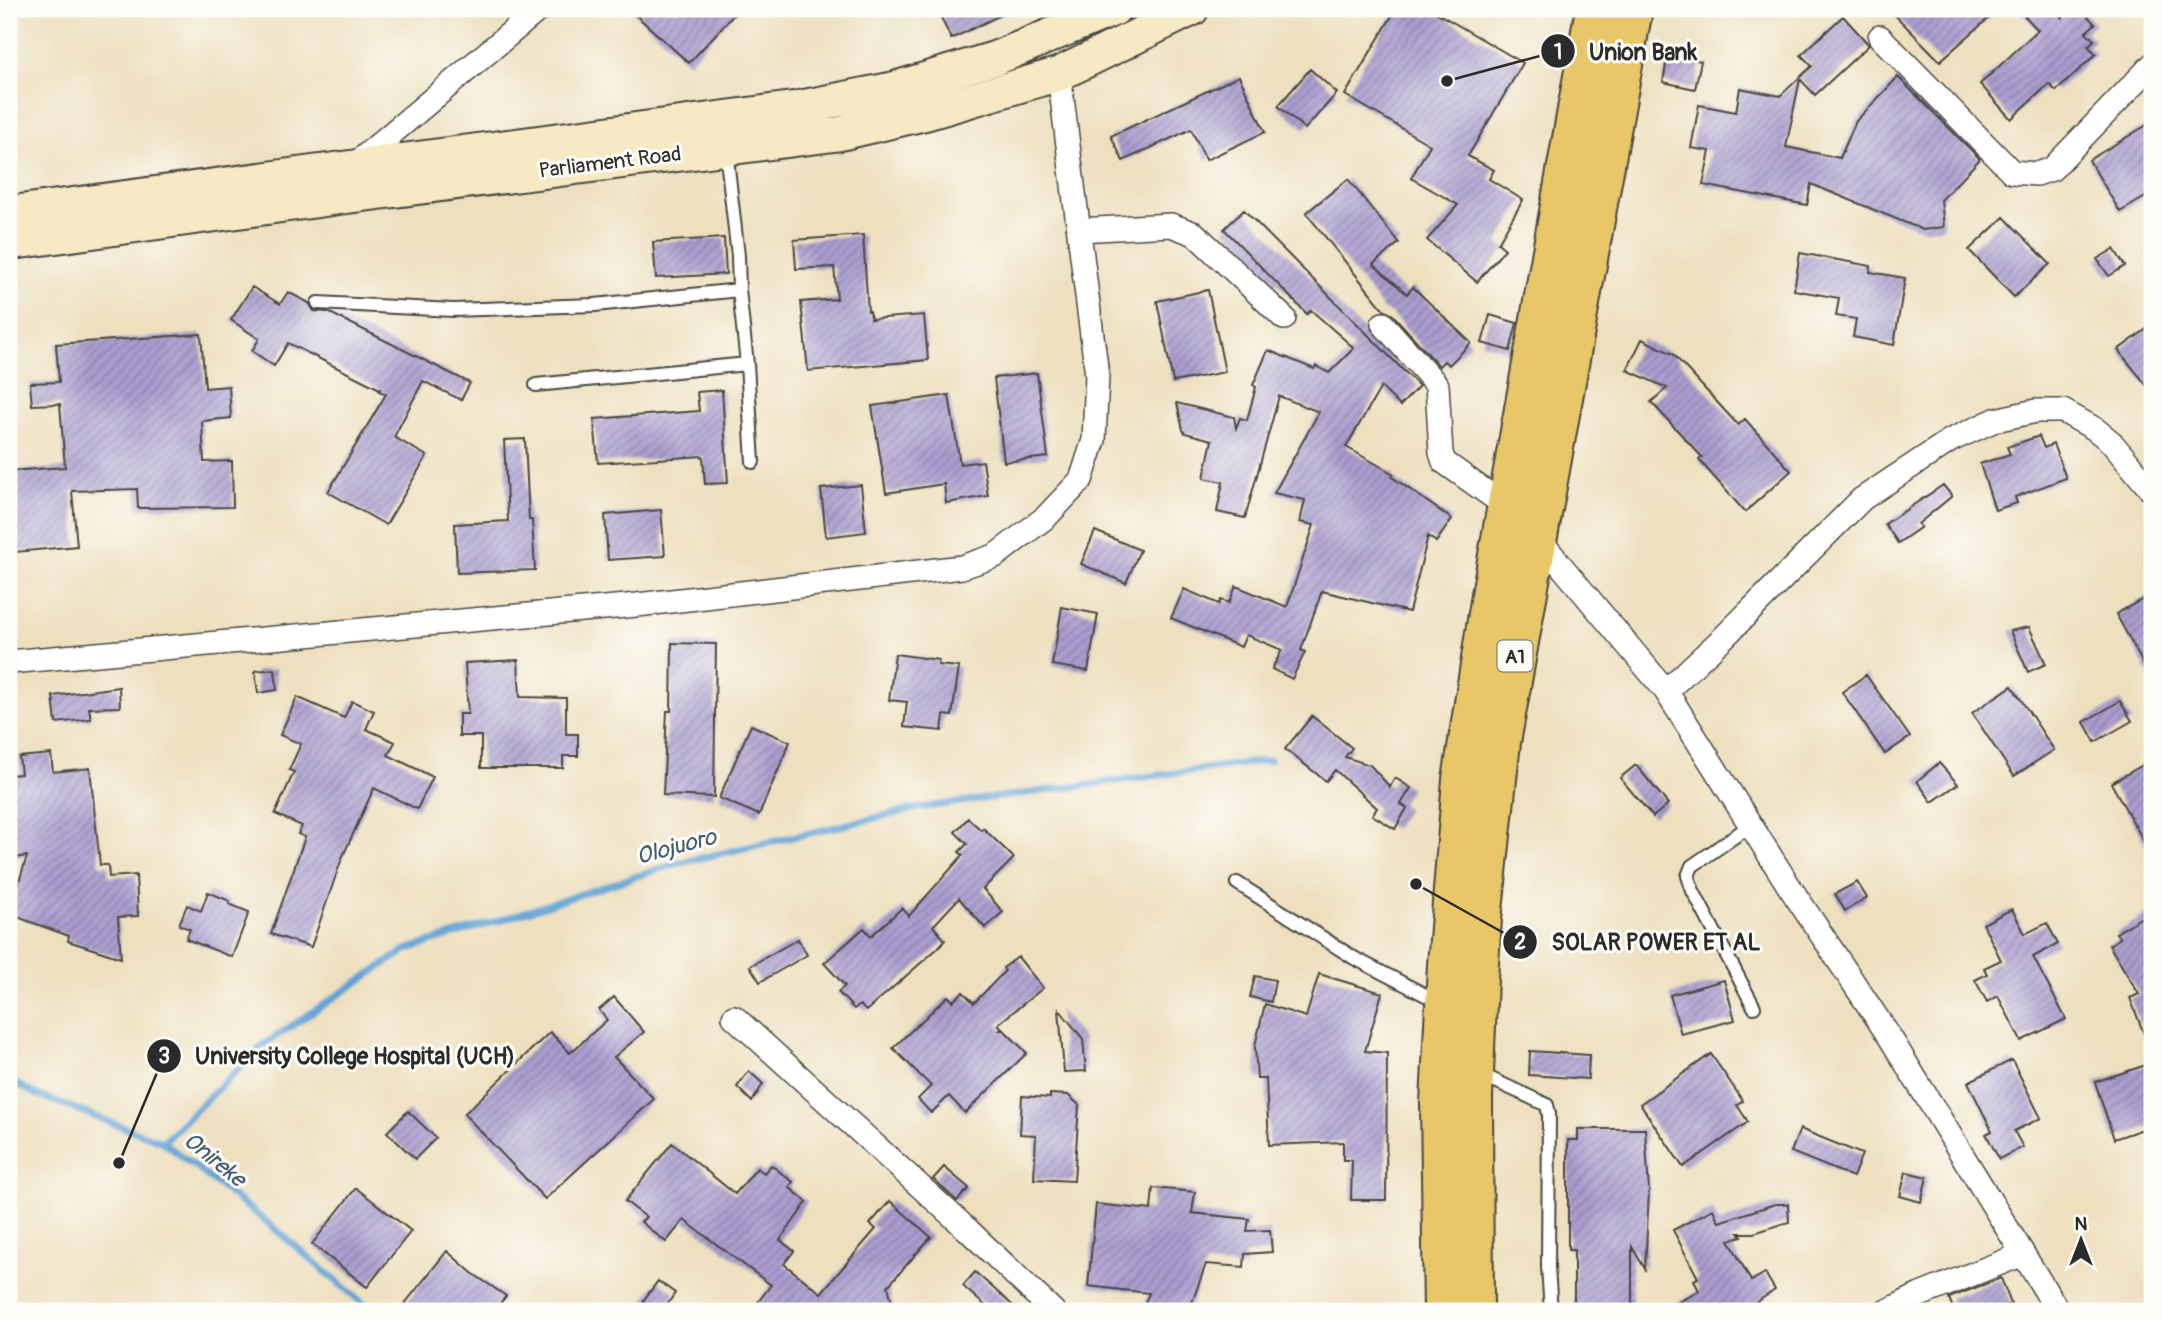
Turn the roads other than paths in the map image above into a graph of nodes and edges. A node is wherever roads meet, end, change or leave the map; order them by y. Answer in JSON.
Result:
{"nodes":[{"id":1,"x":539,"y":9,"type":"edge"},
{"id":2,"x":1114,"y":9,"type":"edge"},
{"id":3,"x":1192,"y":9,"type":"edge"},
{"id":4,"x":1595,"y":9,"type":"edge"},
{"id":5,"x":1633,"y":9,"type":"edge"},
{"id":6,"x":1880,"y":37,"type":"dead end"},
{"id":7,"x":2152,"y":65,"type":"edge"},
{"id":8,"x":1059,"y":74,"type":"junction"},
{"id":9,"x":726,"y":147,"type":"junction"},
{"id":10,"x":347,"y":182,"type":"junction"},
{"id":11,"x":9,"y":213,"type":"edge"},
{"id":12,"x":1079,"y":230,"type":"junction"},
{"id":13,"x":9,"y":243,"type":"edge"},
{"id":14,"x":739,"y":290,"type":"junction"},
{"id":15,"x":318,"y":303,"type":"dead end"},
{"id":16,"x":1284,"y":318,"type":"dead end"},
{"id":17,"x":1383,"y":324,"type":"dead end"},
{"id":18,"x":747,"y":364,"type":"junction"},
{"id":19,"x":536,"y":385,"type":"dead end"},
{"id":20,"x":753,"y":462,"type":"dead end"},
{"id":21,"x":2152,"y":491,"type":"edge"},
{"id":22,"x":1515,"y":526,"type":"junction"},
{"id":23,"x":9,"y":662,"type":"edge"},
{"id":24,"x":1666,"y":691,"type":"junction"},
{"id":25,"x":1751,"y":825,"type":"junction"},
{"id":26,"x":1237,"y":883,"type":"dead end"},
{"id":27,"x":1446,"y":1005,"type":"junction"},
{"id":28,"x":1754,"y":1007,"type":"dead end"},
{"id":29,"x":734,"y":1017,"type":"dead end"},
{"id":30,"x":1474,"y":1072,"type":"junction"},
{"id":31,"x":2023,"y":1254,"type":"junction"},
{"id":32,"x":1053,"y":1311,"type":"edge"},
{"id":33,"x":1443,"y":1311,"type":"edge"},
{"id":34,"x":1474,"y":1311,"type":"edge"},
{"id":35,"x":1551,"y":1311,"type":"edge"},
{"id":36,"x":1886,"y":1311,"type":"edge"},
{"id":37,"x":2058,"y":1311,"type":"edge"}],
"edges":[{"from":1,"to":10,"type":"street"},
{"from":2,"to":10,"type":"main road","name":"Parliament Road"},
{"from":3,"to":8,"type":"main road","name":"Parliament Road"},
{"from":4,"to":22,"type":"highway","number":"A1"},
{"from":5,"to":22,"type":"highway","number":"A1"},
{"from":6,"to":7,"type":"street"},
{"from":8,"to":9,"type":"main road","name":"Parliament Road"},
{"from":8,"to":12,"type":"street"},
{"from":9,"to":10,"type":"main road","name":"Parliament Road"},
{"from":9,"to":14,"type":"lane"},
{"from":10,"to":11,"type":"main road","name":"Parliament Road"},
{"from":10,"to":13,"type":"main road","name":"Parliament Road"},
{"from":12,"to":16,"type":"street"},
{"from":12,"to":23,"type":"street"},
{"from":14,"to":15,"type":"lane"},
{"from":14,"to":18,"type":"lane"},
{"from":17,"to":22,"type":"street"},
{"from":18,"to":19,"type":"lane"},
{"from":18,"to":20,"type":"lane"},
{"from":21,"to":24,"type":"street"},
{"from":22,"to":24,"type":"street"},
{"from":22,"to":27,"type":"highway","number":"A1"},
{"from":22,"to":30,"type":"highway","number":"A1"},
{"from":24,"to":25,"type":"street"},
{"from":25,"to":28,"type":"lane"},
{"from":25,"to":31,"type":"street"},
{"from":26,"to":27,"type":"lane"},
{"from":27,"to":33,"type":"highway","number":"A1"},
{"from":29,"to":32,"type":"street"},
{"from":30,"to":34,"type":"highway","number":"A1"},
{"from":30,"to":35,"type":"lane"},
{"from":31,"to":36,"type":"street"},
{"from":31,"to":37,"type":"street"}]}
